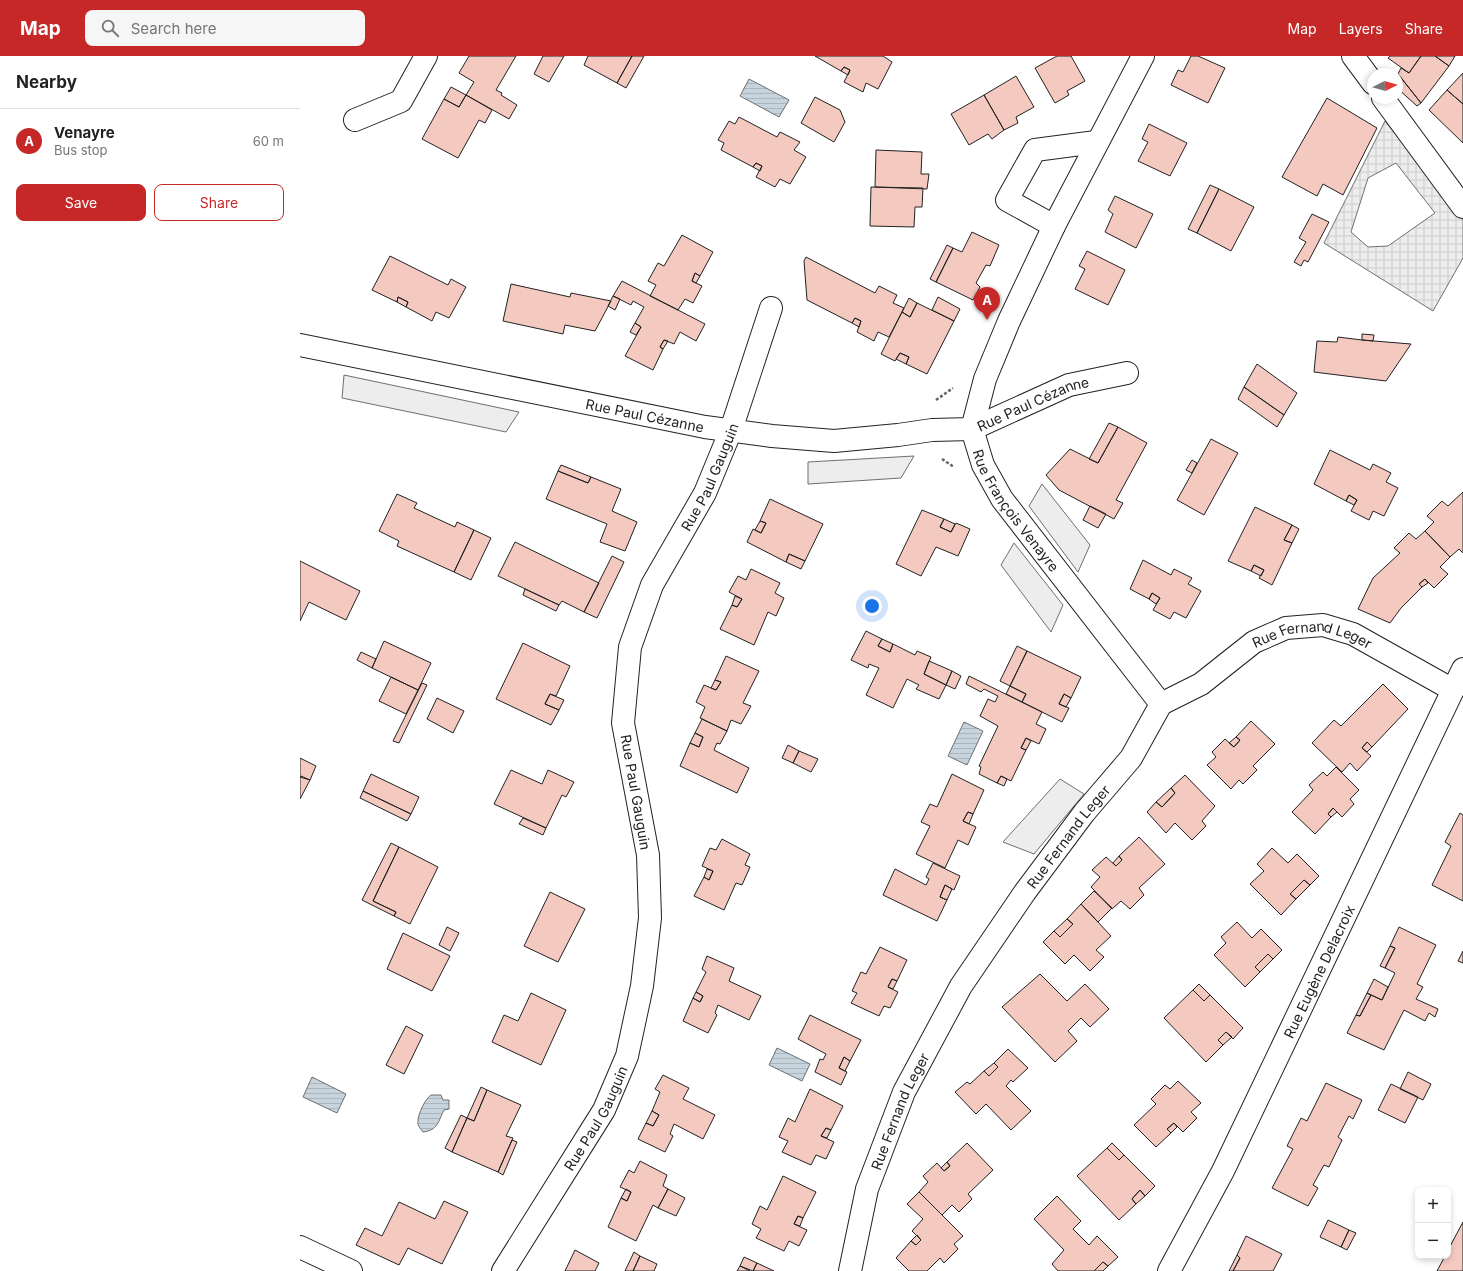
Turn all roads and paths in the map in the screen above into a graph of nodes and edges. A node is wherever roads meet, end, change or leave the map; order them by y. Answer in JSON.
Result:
{"nodes":[{"id":1,"x":426,"y":56,"type":"edge"},
{"id":2,"x":1143,"y":56,"type":"edge"},
{"id":3,"x":1353,"y":56,"type":"edge"},
{"id":4,"x":1367,"y":76,"type":"edge"},
{"id":5,"x":1388,"y":104,"type":"edge"},
{"id":6,"x":355,"y":120,"type":"dead end"},
{"id":7,"x":1096,"y":142,"type":"junction"},
{"id":8,"x":1463,"y":207,"type":"edge"},
{"id":9,"x":1054,"y":226,"type":"junction"},
{"id":10,"x":771,"y":308,"type":"dead end"},
{"id":11,"x":300,"y":345,"type":"edge"},
{"id":12,"x":1128,"y":373,"type":"dead end"},
{"id":13,"x":972,"y":429,"type":"junction"},
{"id":14,"x":731,"y":430,"type":"junction"},
{"id":15,"x":1463,"y":670,"type":"edge"},
{"id":16,"x":1453,"y":690,"type":"junction"},
{"id":17,"x":1161,"y":704,"type":"junction"},
{"id":18,"x":300,"y":1247,"type":"edge"},
{"id":19,"x":351,"y":1271,"type":"edge"},
{"id":20,"x":503,"y":1271,"type":"edge"},
{"id":21,"x":850,"y":1271,"type":"edge"},
{"id":22,"x":1169,"y":1271,"type":"edge"}],
"edges":[{"from":1,"to":6,"type":"street"},
{"from":2,"to":7,"type":"street"},
{"from":3,"to":4,"type":"street"},
{"from":5,"to":8,"type":"street"},
{"from":7,"to":9,"type":"street"},
{"from":7,"to":9,"type":"street"},
{"from":9,"to":13,"type":"street"},
{"from":10,"to":14,"type":"street","name":"Rue Paul Gauguin"},
{"from":11,"to":14,"type":"street","name":"Rue Paul Cézanne"},
{"from":12,"to":13,"type":"street","name":"Rue Paul Cézanne"},
{"from":13,"to":14,"type":"street","name":"Rue Paul Cézanne"},
{"from":13,"to":17,"type":"street","name":"Rue François Venayre"},
{"from":14,"to":20,"type":"street","name":"Rue Paul Gauguin"},
{"from":15,"to":16,"type":"street","name":"Rue Eugène Delacroix"},
{"from":16,"to":17,"type":"street","name":"Rue Fernand Leger"},
{"from":16,"to":22,"type":"street","name":"Rue Eugène Delacroix"},
{"from":17,"to":21,"type":"street","name":"Rue Fernand Leger"},
{"from":18,"to":19,"type":"street"}]}
